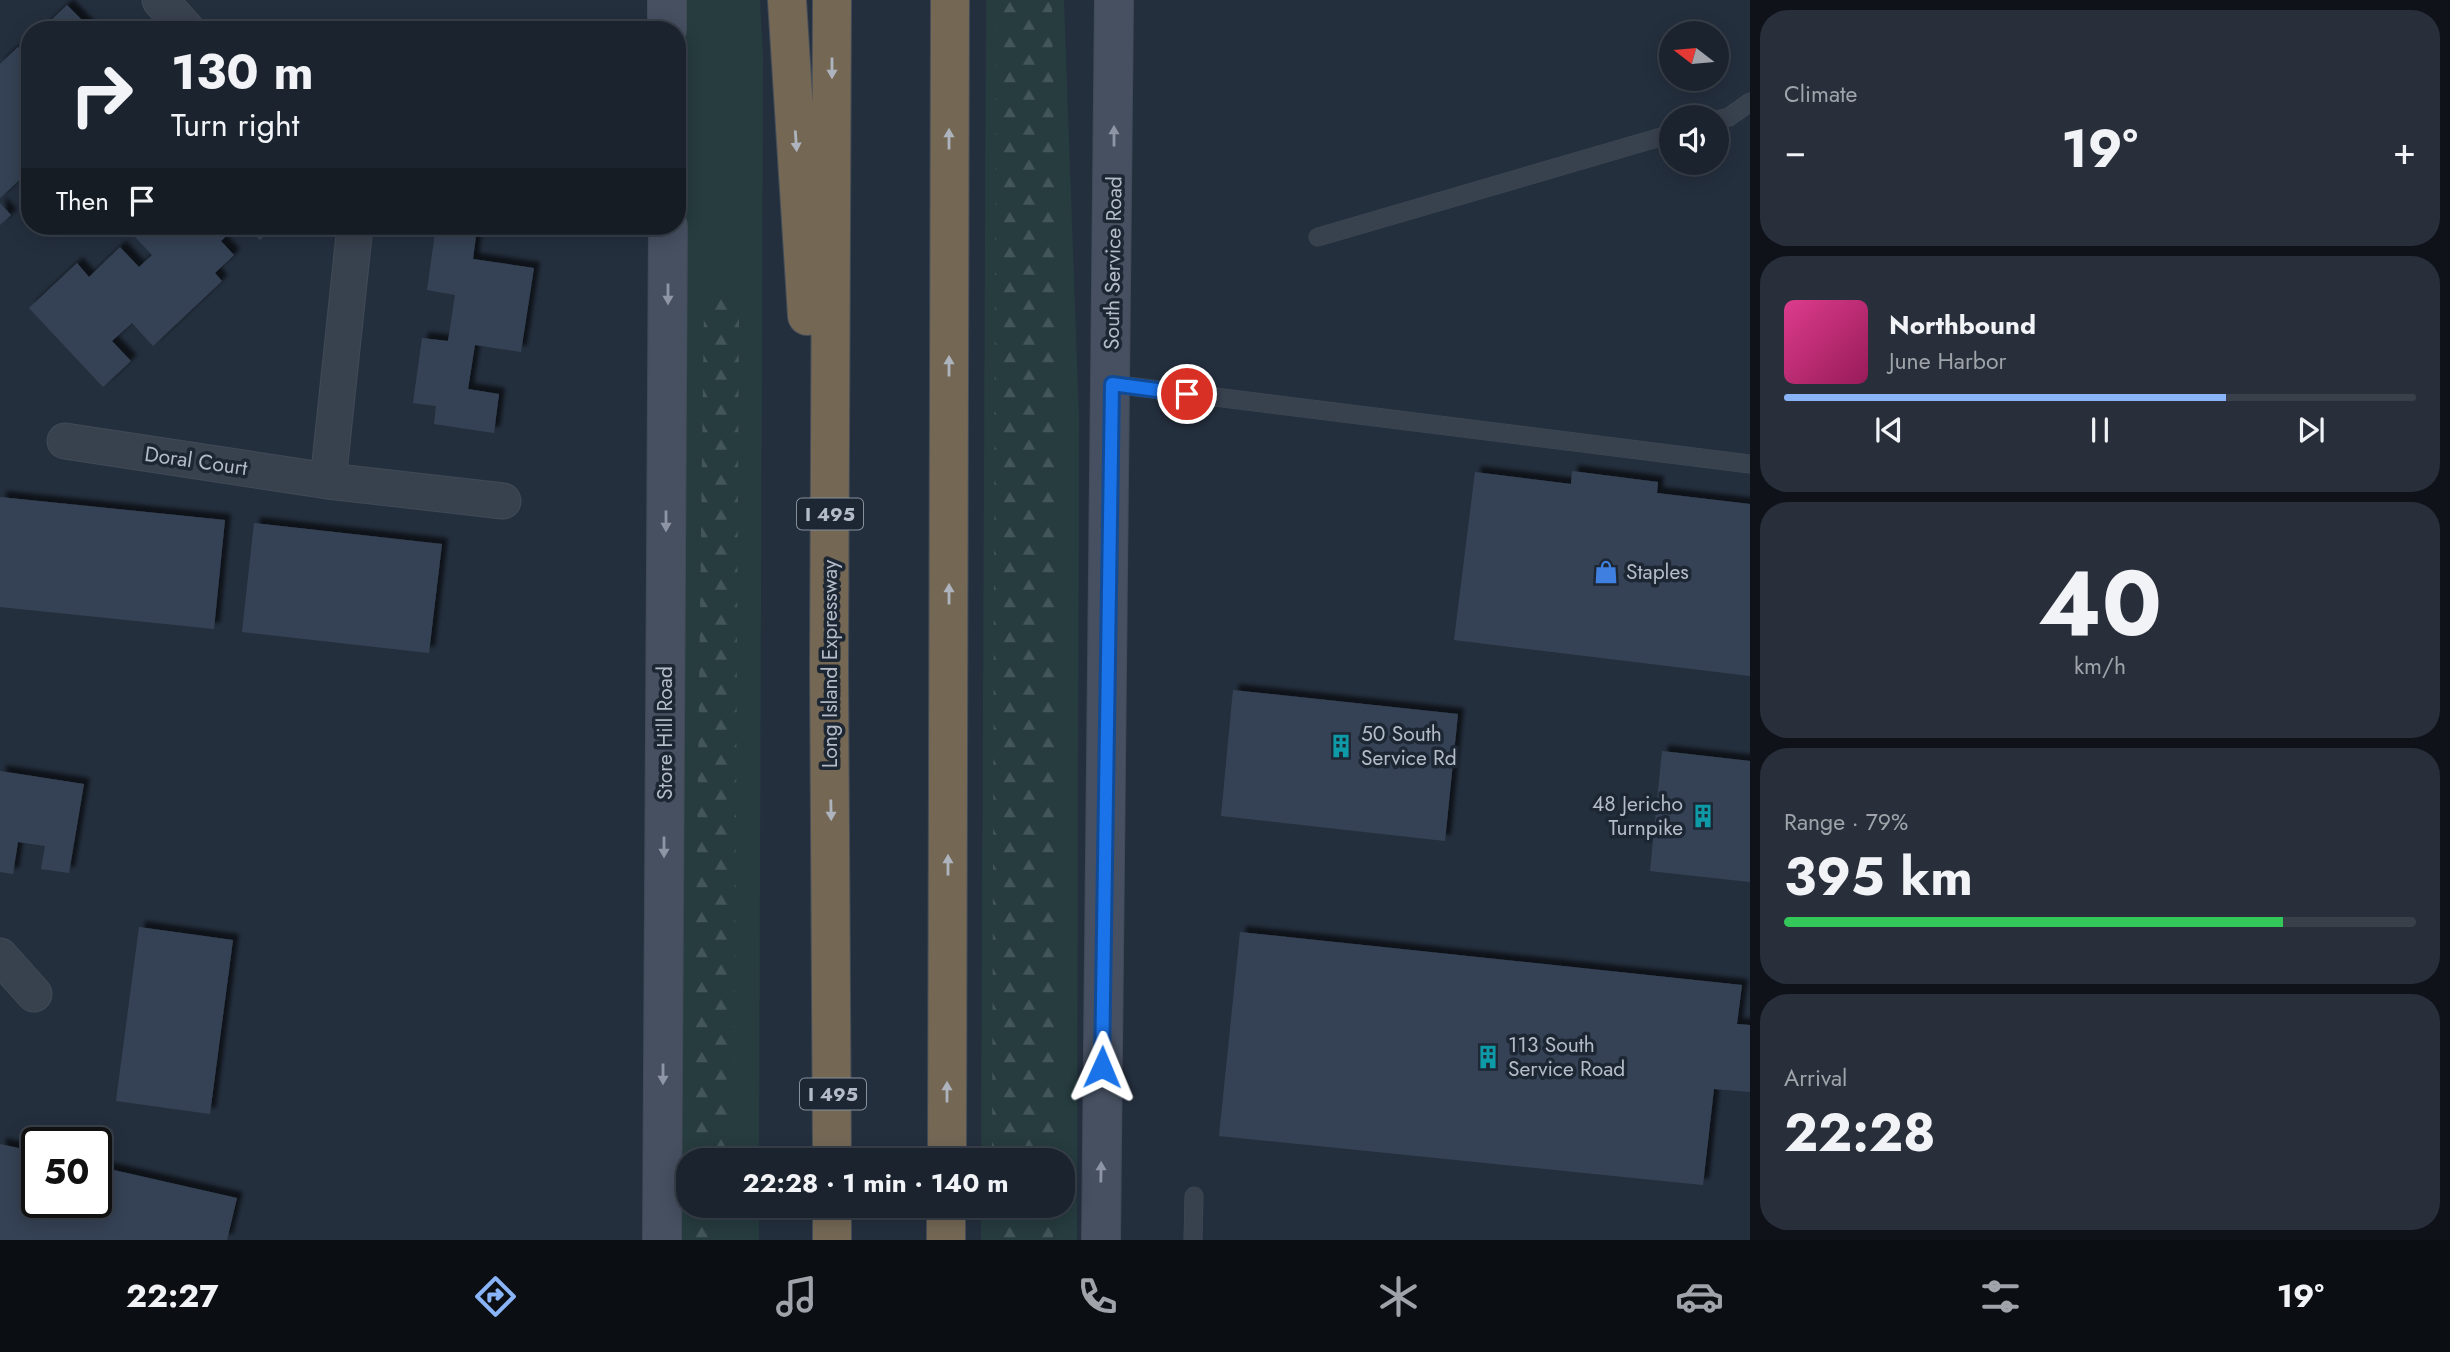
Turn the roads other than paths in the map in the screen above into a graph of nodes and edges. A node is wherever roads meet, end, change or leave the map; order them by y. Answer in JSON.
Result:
{"nodes":[{"id":1,"x":160,"y":0,"type":"edge"},
{"id":2,"x":667,"y":0,"type":"edge"},
{"id":3,"x":787,"y":0,"type":"edge"},
{"id":4,"x":832,"y":0,"type":"edge"},
{"id":5,"x":950,"y":0,"type":"edge"},
{"id":6,"x":1114,"y":0,"type":"edge"},
{"id":7,"x":179,"y":21,"type":"edge"},
{"id":8,"x":667,"y":21,"type":"edge"},
{"id":9,"x":1750,"y":102,"type":"edge"},
{"id":10,"x":1729,"y":117,"type":"edge"},
{"id":11,"x":1659,"y":138,"type":"edge"},
{"id":12,"x":354,"y":235,"type":"edge"},
{"id":13,"x":668,"y":235,"type":"edge"},
{"id":14,"x":1318,"y":237,"type":"dead end"},
{"id":15,"x":1112,"y":384,"type":"junction"},
{"id":16,"x":65,"y":442,"type":"dead end"},
{"id":17,"x":1750,"y":464,"type":"edge"},
{"id":18,"x":328,"y":481,"type":"junction"},
{"id":19,"x":503,"y":501,"type":"dead end"},
{"id":20,"x":829,"y":667,"type":"junction"},
{"id":21,"x":0,"y":956,"type":"edge"},
{"id":22,"x":34,"y":993,"type":"dead end"},
{"id":23,"x":832,"y":1148,"type":"edge"},
{"id":24,"x":947,"y":1148,"type":"edge"},
{"id":25,"x":1194,"y":1196,"type":"dead end"},
{"id":26,"x":832,"y":1218,"type":"edge"},
{"id":27,"x":946,"y":1218,"type":"edge"},
{"id":28,"x":662,"y":1240,"type":"edge"},
{"id":29,"x":832,"y":1240,"type":"edge"},
{"id":30,"x":946,"y":1240,"type":"edge"},
{"id":31,"x":1101,"y":1240,"type":"edge"},
{"id":32,"x":1193,"y":1240,"type":"edge"}],
"edges":[{"from":1,"to":7,"type":"street"},
{"from":2,"to":8,"type":"main road"},
{"from":3,"to":20,"type":"highway","one_way":true},
{"from":4,"to":20,"type":"highway","name":"Long Island Expressway","number":"I 495","one_way":true},
{"from":24,"to":5,"type":"highway","one_way":true},
{"from":15,"to":6,"type":"main road","name":"South Service Road","one_way":true},
{"from":9,"to":10,"type":"lane"},
{"from":11,"to":14,"type":"lane"},
{"from":12,"to":18,"type":"street"},
{"from":13,"to":28,"type":"main road","name":"Store Hill Road","one_way":true},
{"from":15,"to":17,"type":"lane"},
{"from":31,"to":15,"type":"main road","name":"South Service Road","one_way":true},
{"from":16,"to":18,"type":"street","name":"Doral Court"},
{"from":18,"to":19,"type":"street","name":"Doral Court"},
{"from":20,"to":23,"type":"highway","name":"Long Island Expressway","number":"I 495","one_way":true},
{"from":21,"to":22,"type":"street"},
{"from":25,"to":32,"type":"lane"},
{"from":26,"to":29,"type":"highway"},
{"from":27,"to":30,"type":"highway"}]}
